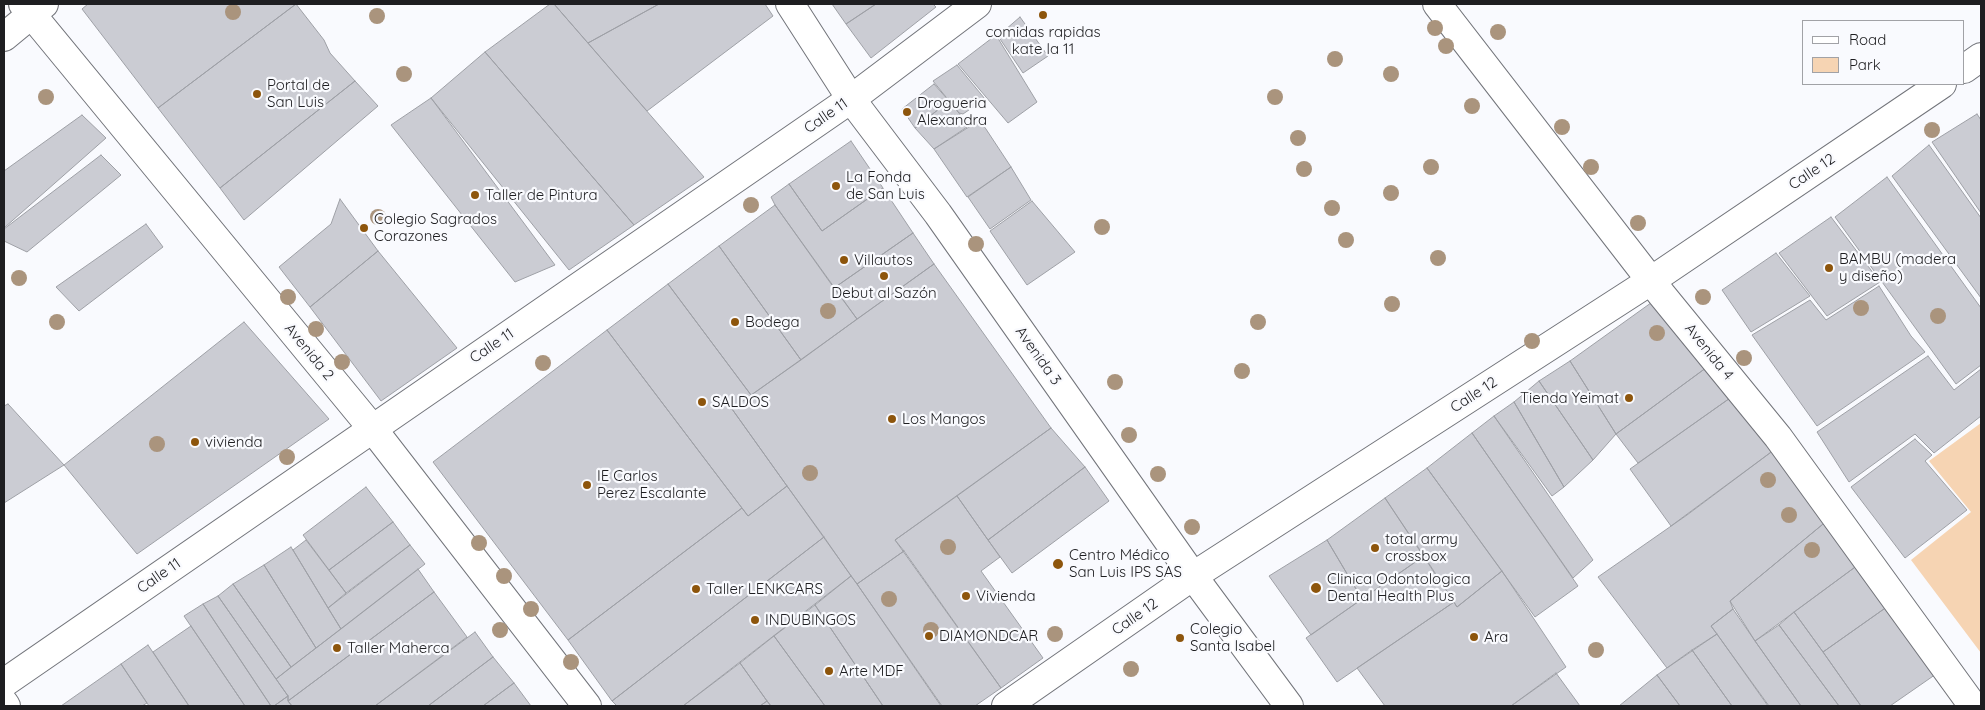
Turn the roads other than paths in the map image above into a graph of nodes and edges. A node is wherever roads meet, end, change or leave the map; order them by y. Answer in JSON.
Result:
{"nodes":[{"id":1,"x":790,"y":4,"type":"edge"},
{"id":2,"x":977,"y":4,"type":"edge"},
{"id":3,"x":1438,"y":4,"type":"edge"},
{"id":4,"x":33,"y":7,"type":"edge"},
{"id":5,"x":4,"y":37,"type":"edge"},
{"id":6,"x":1981,"y":57,"type":"edge"},
{"id":7,"x":1965,"y":68,"type":"edge"},
{"id":8,"x":1941,"y":85,"type":"edge"},
{"id":9,"x":851,"y":99,"type":"junction"},
{"id":10,"x":1652,"y":280,"type":"junction"},
{"id":11,"x":372,"y":428,"type":"junction"},
{"id":12,"x":1193,"y":576,"type":"junction"},
{"id":13,"x":4,"y":683,"type":"edge"},
{"id":14,"x":4,"y":703,"type":"edge"},
{"id":15,"x":6,"y":706,"type":"edge"},
{"id":16,"x":587,"y":706,"type":"edge"},
{"id":17,"x":1006,"y":706,"type":"edge"},
{"id":18,"x":1289,"y":706,"type":"edge"},
{"id":19,"x":1973,"y":706,"type":"edge"}],
"edges":[{"from":1,"to":9,"type":"street","name":"Avenida 3"},
{"from":2,"to":9,"type":"street","name":"Calle 11"},
{"from":3,"to":10,"type":"street","name":"Avenida 4"},
{"from":4,"to":5,"type":"street"},
{"from":4,"to":11,"type":"street","name":"Avenida 2"},
{"from":6,"to":7,"type":"street"},
{"from":8,"to":10,"type":"street","name":"Calle 12"},
{"from":9,"to":11,"type":"street","name":"Calle 11"},
{"from":9,"to":12,"type":"street","name":"Avenida 3"},
{"from":10,"to":12,"type":"street","name":"Calle 12"},
{"from":10,"to":19,"type":"street","name":"Avenida 4"},
{"from":11,"to":13,"type":"street","name":"Calle 11"},
{"from":11,"to":16,"type":"street","name":"Avenida 2"},
{"from":12,"to":17,"type":"street","name":"Calle 12"},
{"from":12,"to":18,"type":"street","name":"Avenida 3"},
{"from":14,"to":15,"type":"street"}]}
